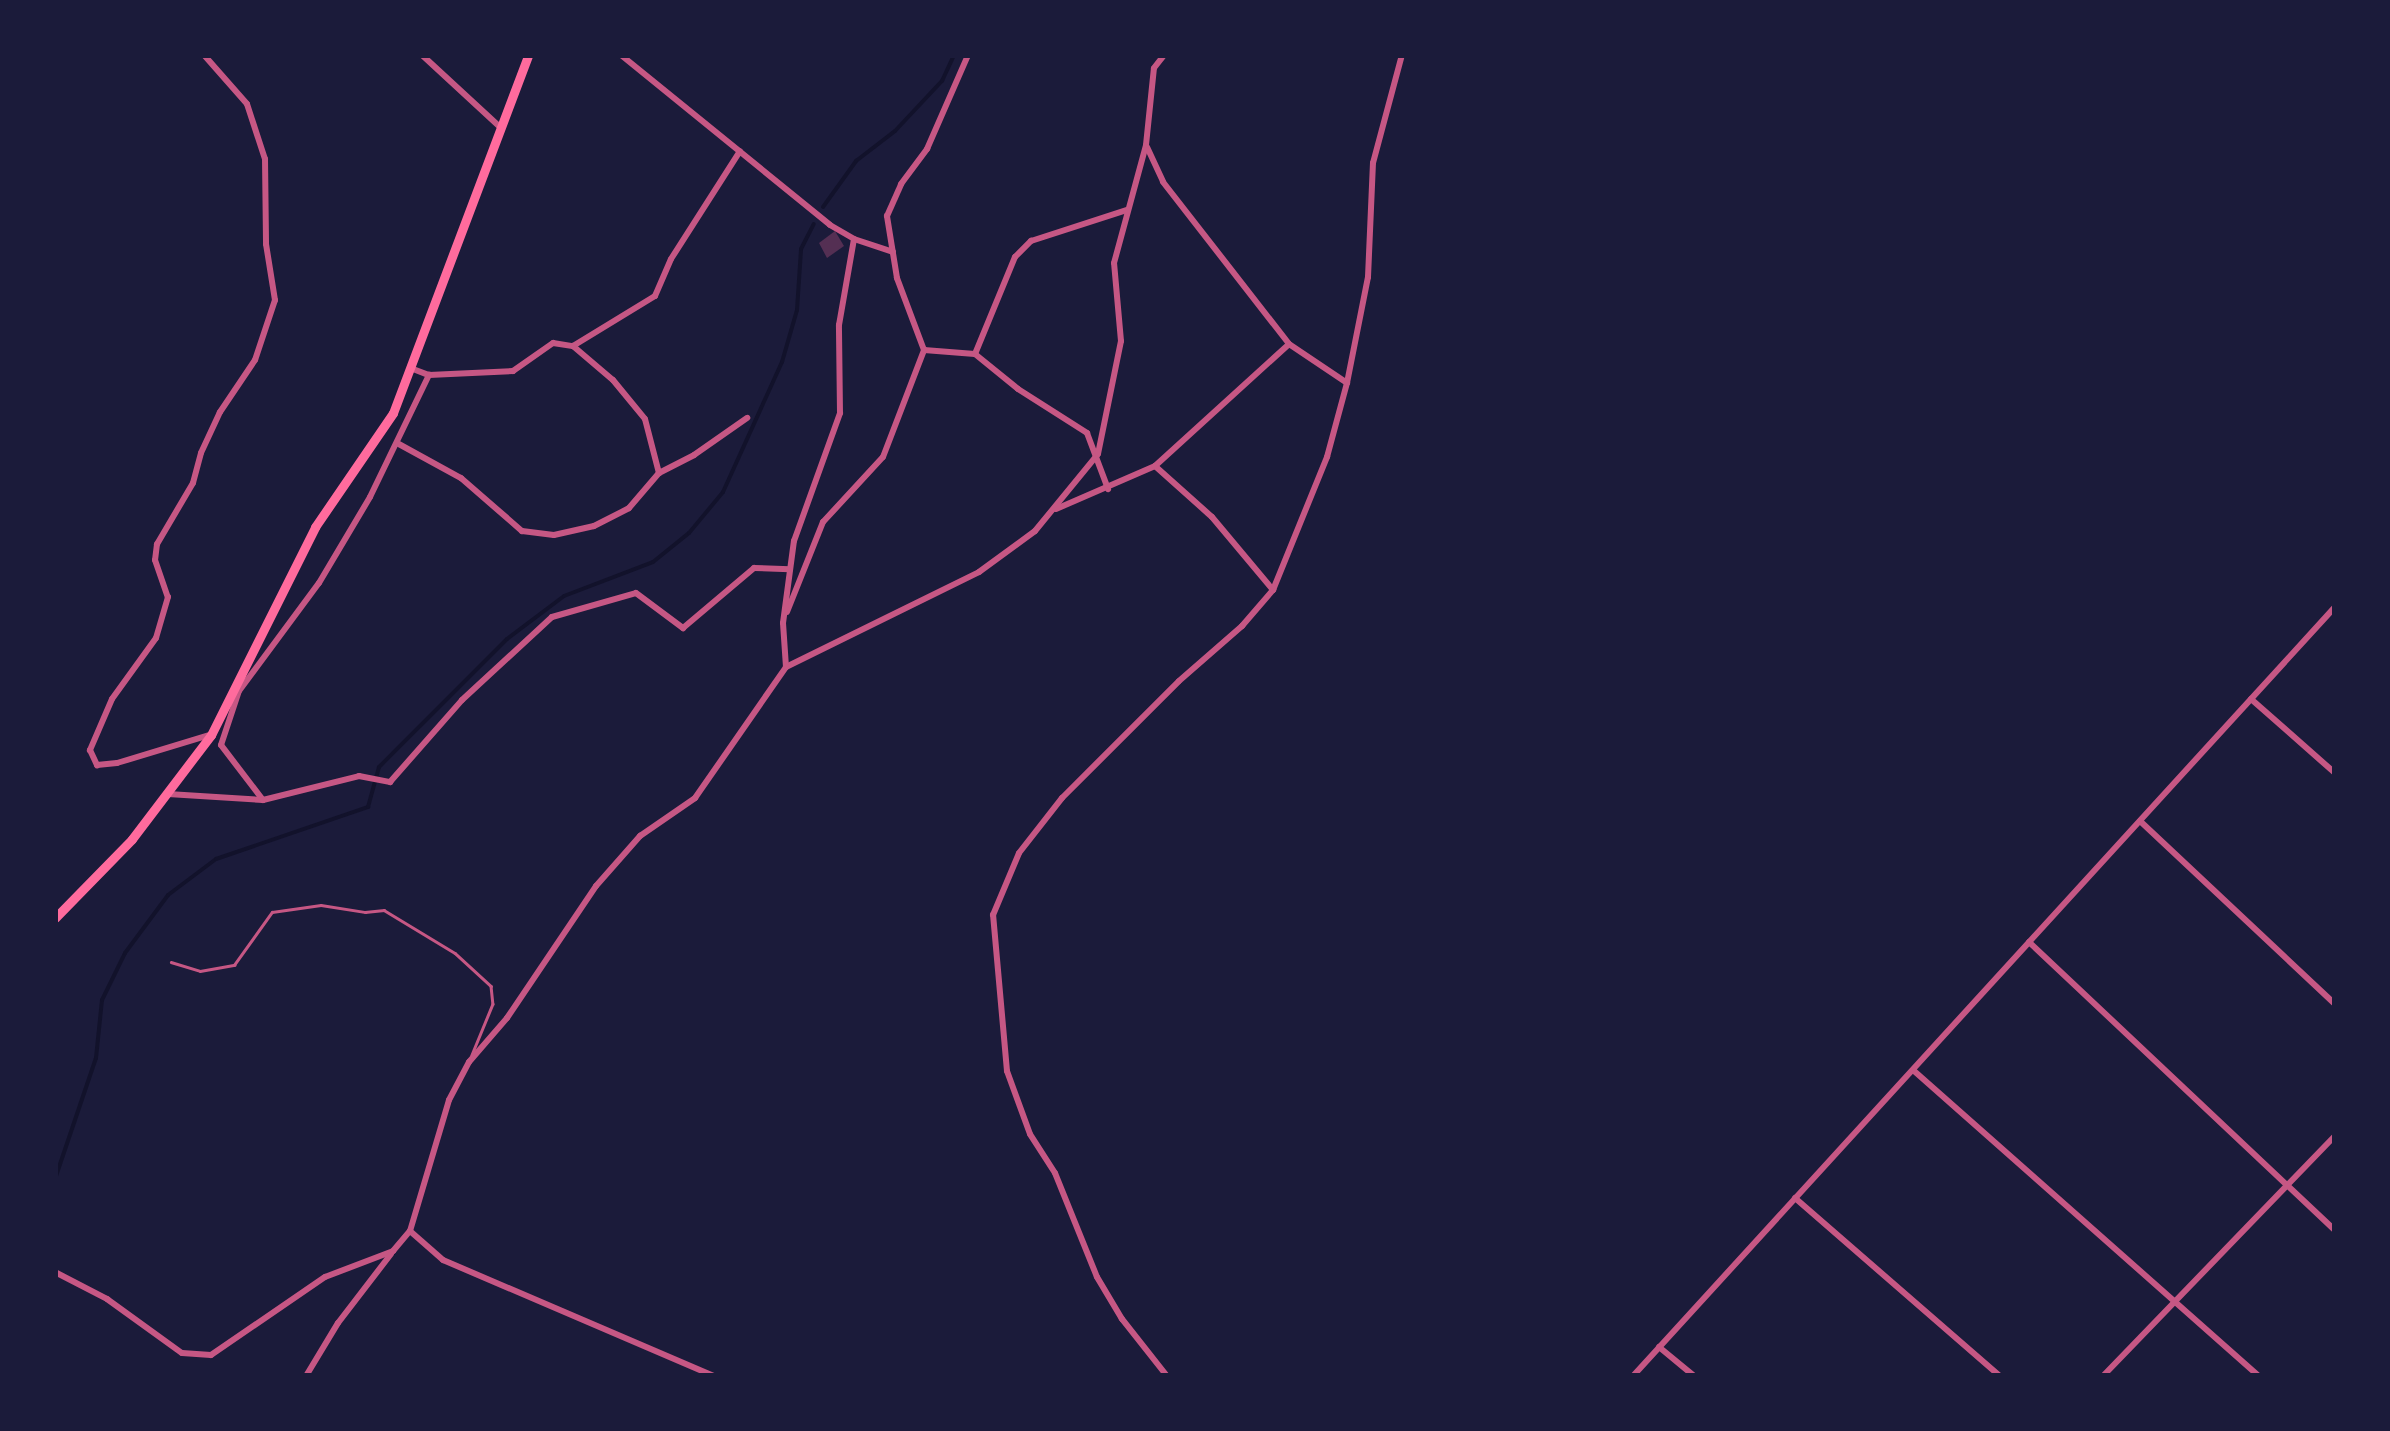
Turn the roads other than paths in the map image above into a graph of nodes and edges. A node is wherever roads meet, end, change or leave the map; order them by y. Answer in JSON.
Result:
{"nodes":[{"id":1,"x":204,"y":55,"type":"edge"},
{"id":2,"x":422,"y":55,"type":"edge"},
{"id":3,"x":528,"y":55,"type":"edge"},
{"id":4,"x":620,"y":55,"type":"edge"},
{"id":5,"x":968,"y":55,"type":"edge"},
{"id":6,"x":1164,"y":55,"type":"edge"},
{"id":7,"x":1402,"y":55,"type":"edge"},
{"id":8,"x":430,"y":59,"type":"edge"},
{"id":9,"x":499,"y":126,"type":"junction"},
{"id":10,"x":1146,"y":145,"type":"junction"},
{"id":11,"x":740,"y":151,"type":"junction"},
{"id":12,"x":1127,"y":210,"type":"junction"},
{"id":13,"x":854,"y":239,"type":"junction"},
{"id":14,"x":893,"y":252,"type":"junction"},
{"id":15,"x":1289,"y":344,"type":"junction"},
{"id":16,"x":573,"y":346,"type":"junction"},
{"id":17,"x":924,"y":350,"type":"junction"},
{"id":18,"x":975,"y":354,"type":"junction"},
{"id":19,"x":413,"y":369,"type":"junction"},
{"id":20,"x":429,"y":375,"type":"junction"},
{"id":21,"x":1347,"y":383,"type":"junction"},
{"id":22,"x":748,"y":418,"type":"dead end"},
{"id":23,"x":397,"y":443,"type":"junction"},
{"id":24,"x":1098,"y":454,"type":"junction"},
{"id":25,"x":1154,"y":466,"type":"junction"},
{"id":26,"x":659,"y":473,"type":"junction"},
{"id":27,"x":1108,"y":489,"type":"junction"},
{"id":28,"x":1055,"y":509,"type":"junction"},
{"id":29,"x":790,"y":568,"type":"junction"},
{"id":30,"x":1273,"y":590,"type":"junction"},
{"id":31,"x":2335,"y":607,"type":"edge"},
{"id":32,"x":784,"y":622,"type":"junction"},
{"id":33,"x":786,"y":667,"type":"junction"},
{"id":34,"x":2251,"y":699,"type":"junction"},
{"id":35,"x":211,"y":735,"type":"junction"},
{"id":36,"x":2335,"y":773,"type":"edge"},
{"id":37,"x":168,"y":794,"type":"junction"},
{"id":38,"x":263,"y":800,"type":"junction"},
{"id":39,"x":2140,"y":821,"type":"junction"},
{"id":40,"x":55,"y":918,"type":"edge"},
{"id":41,"x":2029,"y":942,"type":"junction"},
{"id":42,"x":171,"y":962,"type":"dead end"},
{"id":43,"x":2335,"y":1004,"type":"edge"},
{"id":44,"x":470,"y":1062,"type":"junction"},
{"id":45,"x":1912,"y":1070,"type":"junction"},
{"id":46,"x":2335,"y":1136,"type":"edge"},
{"id":47,"x":2286,"y":1182,"type":"junction"},
{"id":48,"x":1796,"y":1198,"type":"junction"},
{"id":49,"x":2335,"y":1230,"type":"edge"},
{"id":50,"x":410,"y":1231,"type":"junction"},
{"id":51,"x":393,"y":1251,"type":"junction"},
{"id":52,"x":55,"y":1272,"type":"edge"},
{"id":53,"x":2175,"y":1300,"type":"junction"},
{"id":54,"x":1660,"y":1347,"type":"junction"},
{"id":55,"x":306,"y":1376,"type":"edge"},
{"id":56,"x":713,"y":1376,"type":"edge"},
{"id":57,"x":1167,"y":1376,"type":"edge"},
{"id":58,"x":1633,"y":1376,"type":"edge"},
{"id":59,"x":1694,"y":1376,"type":"edge"},
{"id":60,"x":2000,"y":1376,"type":"edge"},
{"id":61,"x":2103,"y":1376,"type":"edge"},
{"id":62,"x":2258,"y":1376,"type":"edge"}],
"edges":[{"from":1,"to":35,"type":"street"},
{"from":2,"to":8,"type":"street"},
{"from":3,"to":9,"type":"main road"},
{"from":4,"to":11,"type":"street"},
{"from":5,"to":14,"type":"street"},
{"from":6,"to":10,"type":"street"},
{"from":7,"to":21,"type":"street"},
{"from":8,"to":9,"type":"street"},
{"from":9,"to":19,"type":"main road"},
{"from":10,"to":12,"type":"street"},
{"from":10,"to":15,"type":"street"},
{"from":11,"to":13,"type":"street"},
{"from":11,"to":16,"type":"street"},
{"from":12,"to":18,"type":"street"},
{"from":12,"to":24,"type":"street"},
{"from":13,"to":14,"type":"street"},
{"from":13,"to":29,"type":"street"},
{"from":14,"to":17,"type":"street"},
{"from":15,"to":21,"type":"street"},
{"from":15,"to":25,"type":"street"},
{"from":16,"to":20,"type":"street"},
{"from":16,"to":26,"type":"street"},
{"from":17,"to":18,"type":"street"},
{"from":17,"to":32,"type":"street"},
{"from":18,"to":24,"type":"street"},
{"from":19,"to":20,"type":"street"},
{"from":19,"to":35,"type":"main road"},
{"from":20,"to":23,"type":"street"},
{"from":21,"to":30,"type":"street"},
{"from":22,"to":26,"type":"street"},
{"from":23,"to":26,"type":"street"},
{"from":23,"to":38,"type":"street"},
{"from":24,"to":27,"type":"street"},
{"from":24,"to":28,"type":"street"},
{"from":25,"to":27,"type":"street"},
{"from":25,"to":30,"type":"street"},
{"from":27,"to":28,"type":"street"},
{"from":28,"to":33,"type":"street"},
{"from":29,"to":32,"type":"street"},
{"from":29,"to":38,"type":"street"},
{"from":30,"to":57,"type":"street"},
{"from":31,"to":34,"type":"street"},
{"from":32,"to":33,"type":"street"},
{"from":33,"to":44,"type":"street"},
{"from":34,"to":36,"type":"street"},
{"from":34,"to":39,"type":"street"},
{"from":35,"to":37,"type":"main road"},
{"from":37,"to":38,"type":"street"},
{"from":37,"to":40,"type":"main road"},
{"from":39,"to":41,"type":"street"},
{"from":39,"to":43,"type":"street"},
{"from":41,"to":45,"type":"street"},
{"from":41,"to":47,"type":"street"},
{"from":42,"to":44,"type":"lane"},
{"from":44,"to":50,"type":"street"},
{"from":45,"to":48,"type":"street"},
{"from":45,"to":53,"type":"street"},
{"from":46,"to":47,"type":"street"},
{"from":47,"to":49,"type":"street"},
{"from":47,"to":53,"type":"street"},
{"from":48,"to":54,"type":"street"},
{"from":48,"to":60,"type":"street"},
{"from":50,"to":51,"type":"street"},
{"from":50,"to":56,"type":"street"},
{"from":51,"to":52,"type":"street"},
{"from":51,"to":55,"type":"street"},
{"from":53,"to":61,"type":"street"},
{"from":53,"to":62,"type":"street"},
{"from":54,"to":58,"type":"street"},
{"from":54,"to":59,"type":"street"}]}
